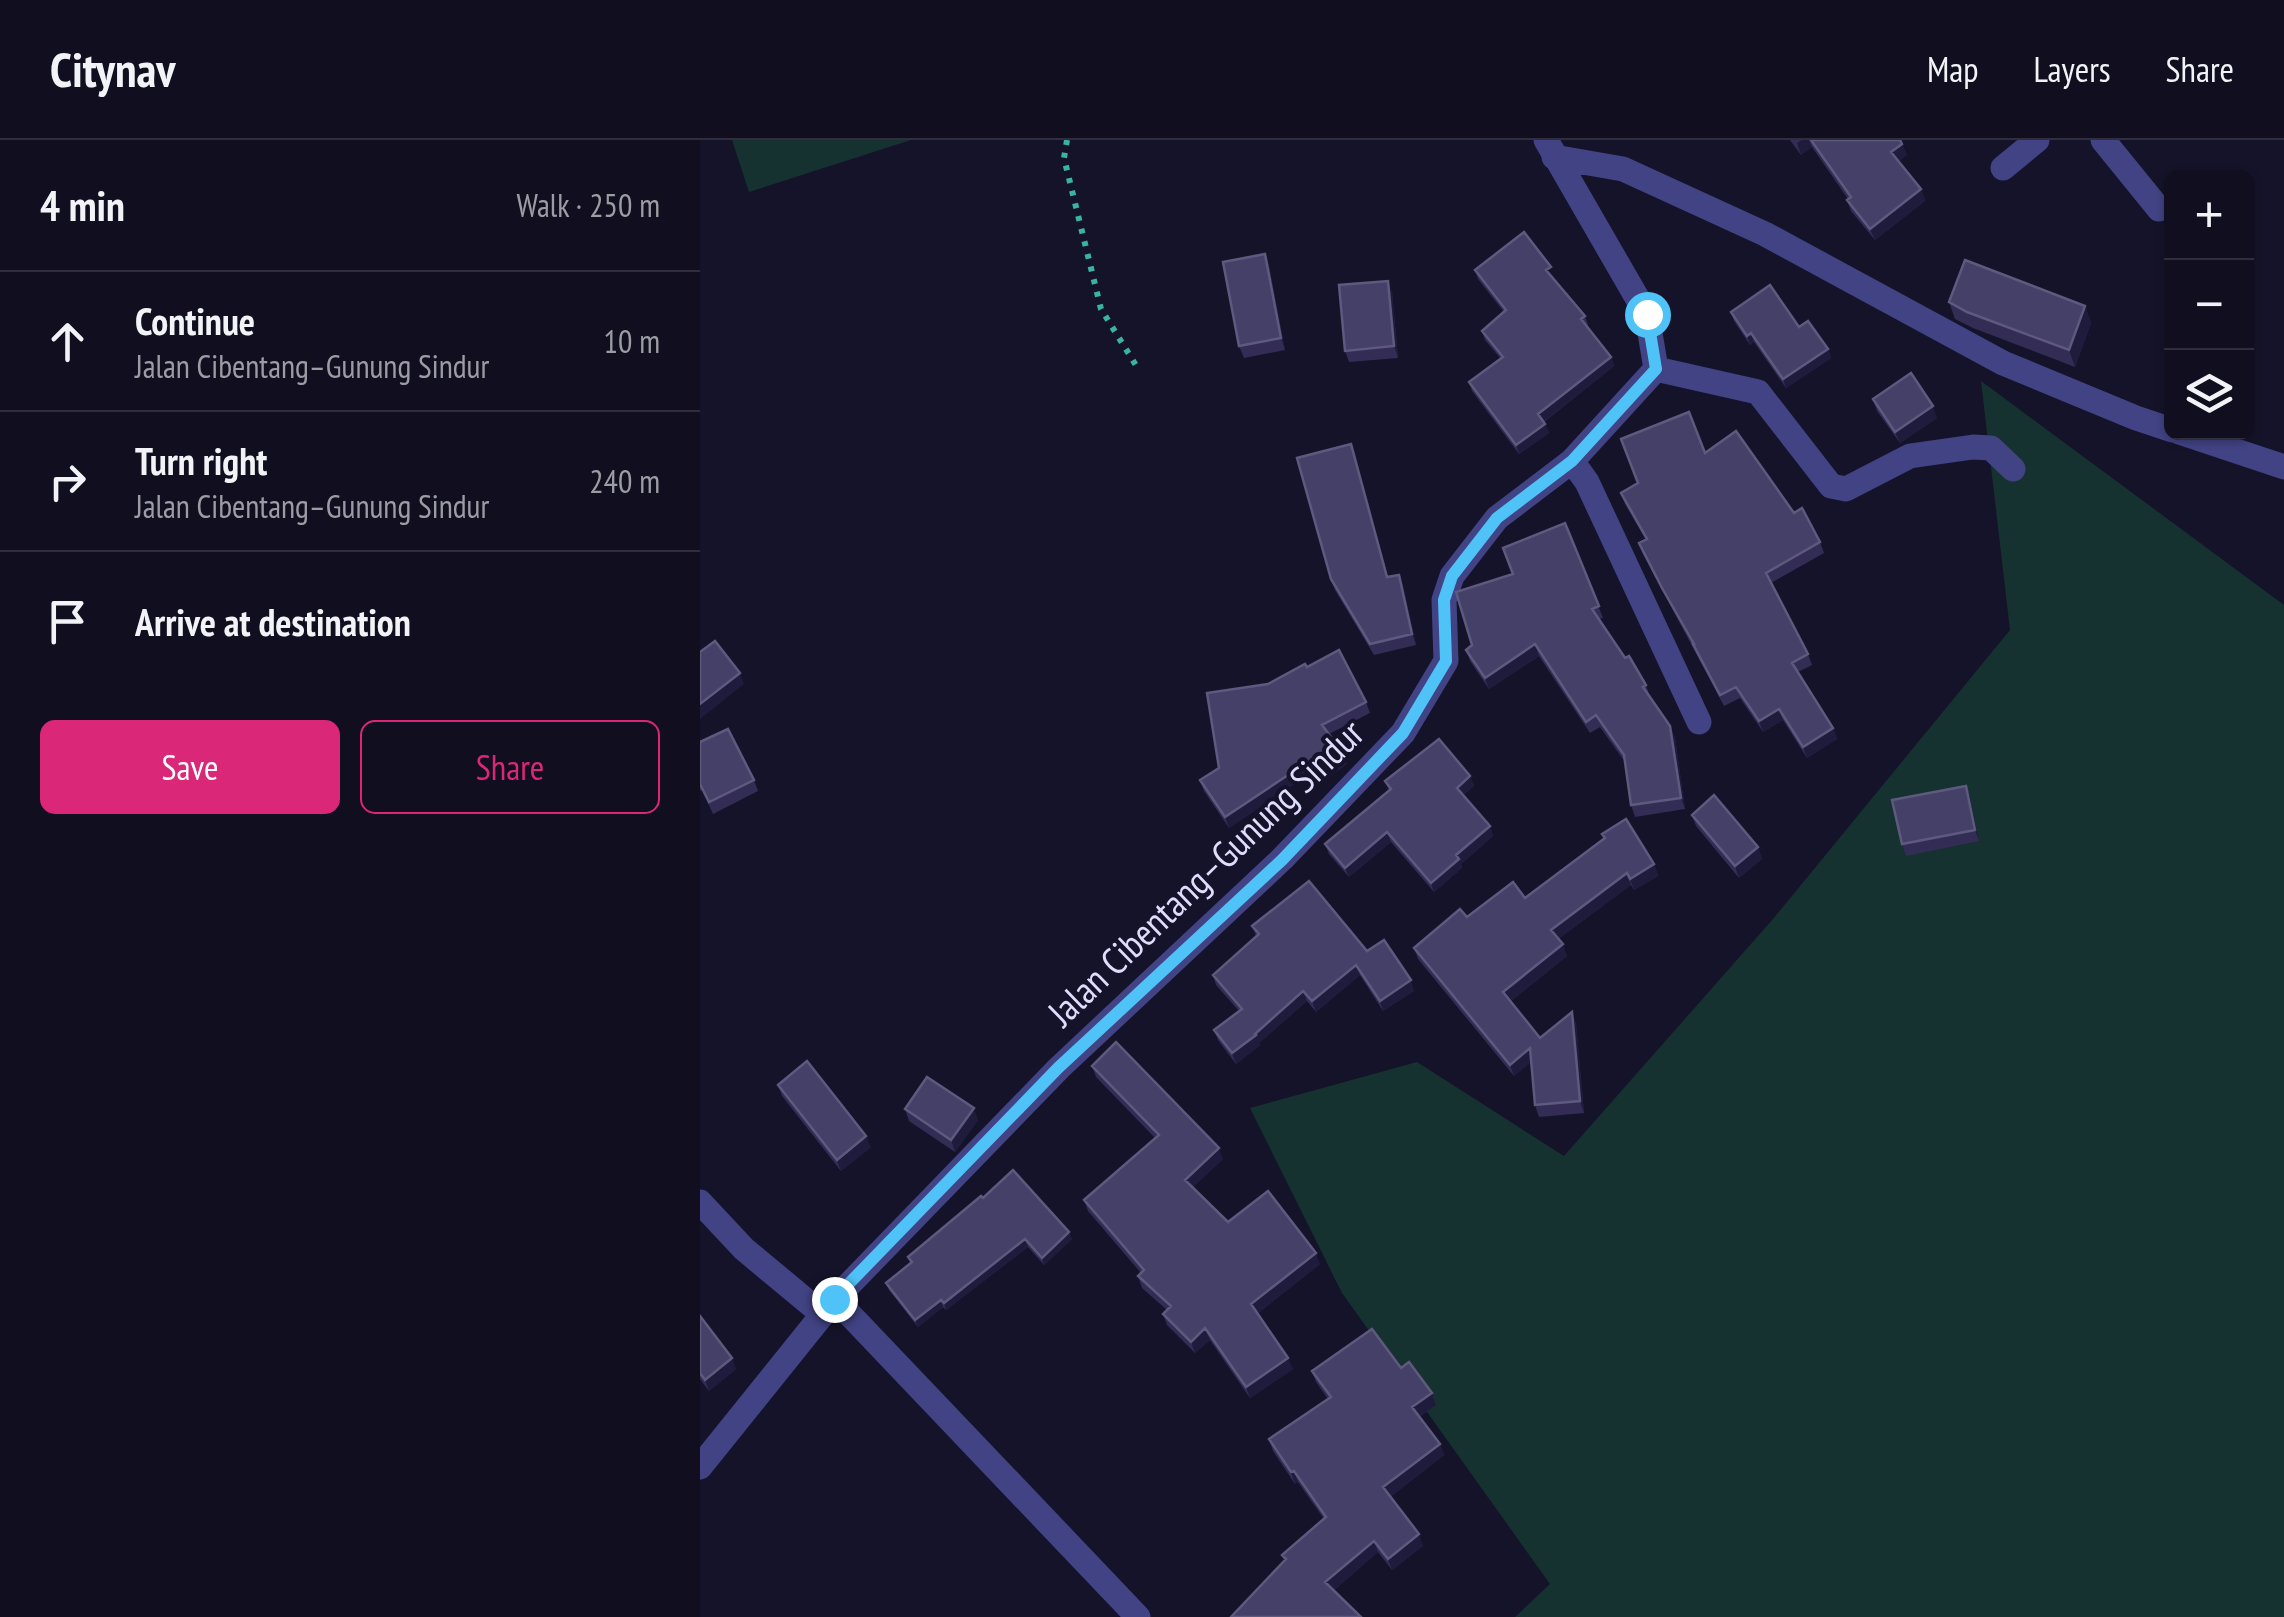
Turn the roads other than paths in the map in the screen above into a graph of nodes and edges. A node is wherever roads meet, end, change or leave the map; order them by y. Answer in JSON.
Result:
{"nodes":[{"id":1,"x":2037,"y":140,"type":"edge"},
{"id":2,"x":2103,"y":140,"type":"edge"},
{"id":3,"x":1550,"y":149,"type":"edge"},
{"id":4,"x":2003,"y":168,"type":"dead end"},
{"id":5,"x":2159,"y":209,"type":"dead end"},
{"id":6,"x":1656,"y":369,"type":"junction"},
{"id":7,"x":2164,"y":427,"type":"edge"},
{"id":8,"x":2204,"y":440,"type":"edge"},
{"id":9,"x":1572,"y":461,"type":"junction"},
{"id":10,"x":2284,"y":467,"type":"edge"},
{"id":11,"x":2012,"y":468,"type":"dead end"},
{"id":12,"x":1700,"y":722,"type":"dead end"},
{"id":13,"x":700,"y":1202,"type":"edge"},
{"id":14,"x":828,"y":1306,"type":"junction"},
{"id":15,"x":700,"y":1468,"type":"edge"},
{"id":16,"x":1138,"y":1617,"type":"edge"}],
"edges":[{"from":1,"to":4,"type":"street"},
{"from":2,"to":5,"type":"street"},
{"from":3,"to":6,"type":"street"},
{"from":3,"to":7,"type":"street"},
{"from":6,"to":9,"type":"street","name":"Jalan Cibentang–Gunung Sindur"},
{"from":6,"to":11,"type":"street"},
{"from":8,"to":10,"type":"street"},
{"from":9,"to":12,"type":"street"},
{"from":9,"to":14,"type":"street","name":"Jalan Cibentang–Gunung Sindur"},
{"from":13,"to":14,"type":"street"},
{"from":14,"to":15,"type":"street","name":"Jalan Cibentang–Gunung Sindur"},
{"from":14,"to":16,"type":"street"}]}
